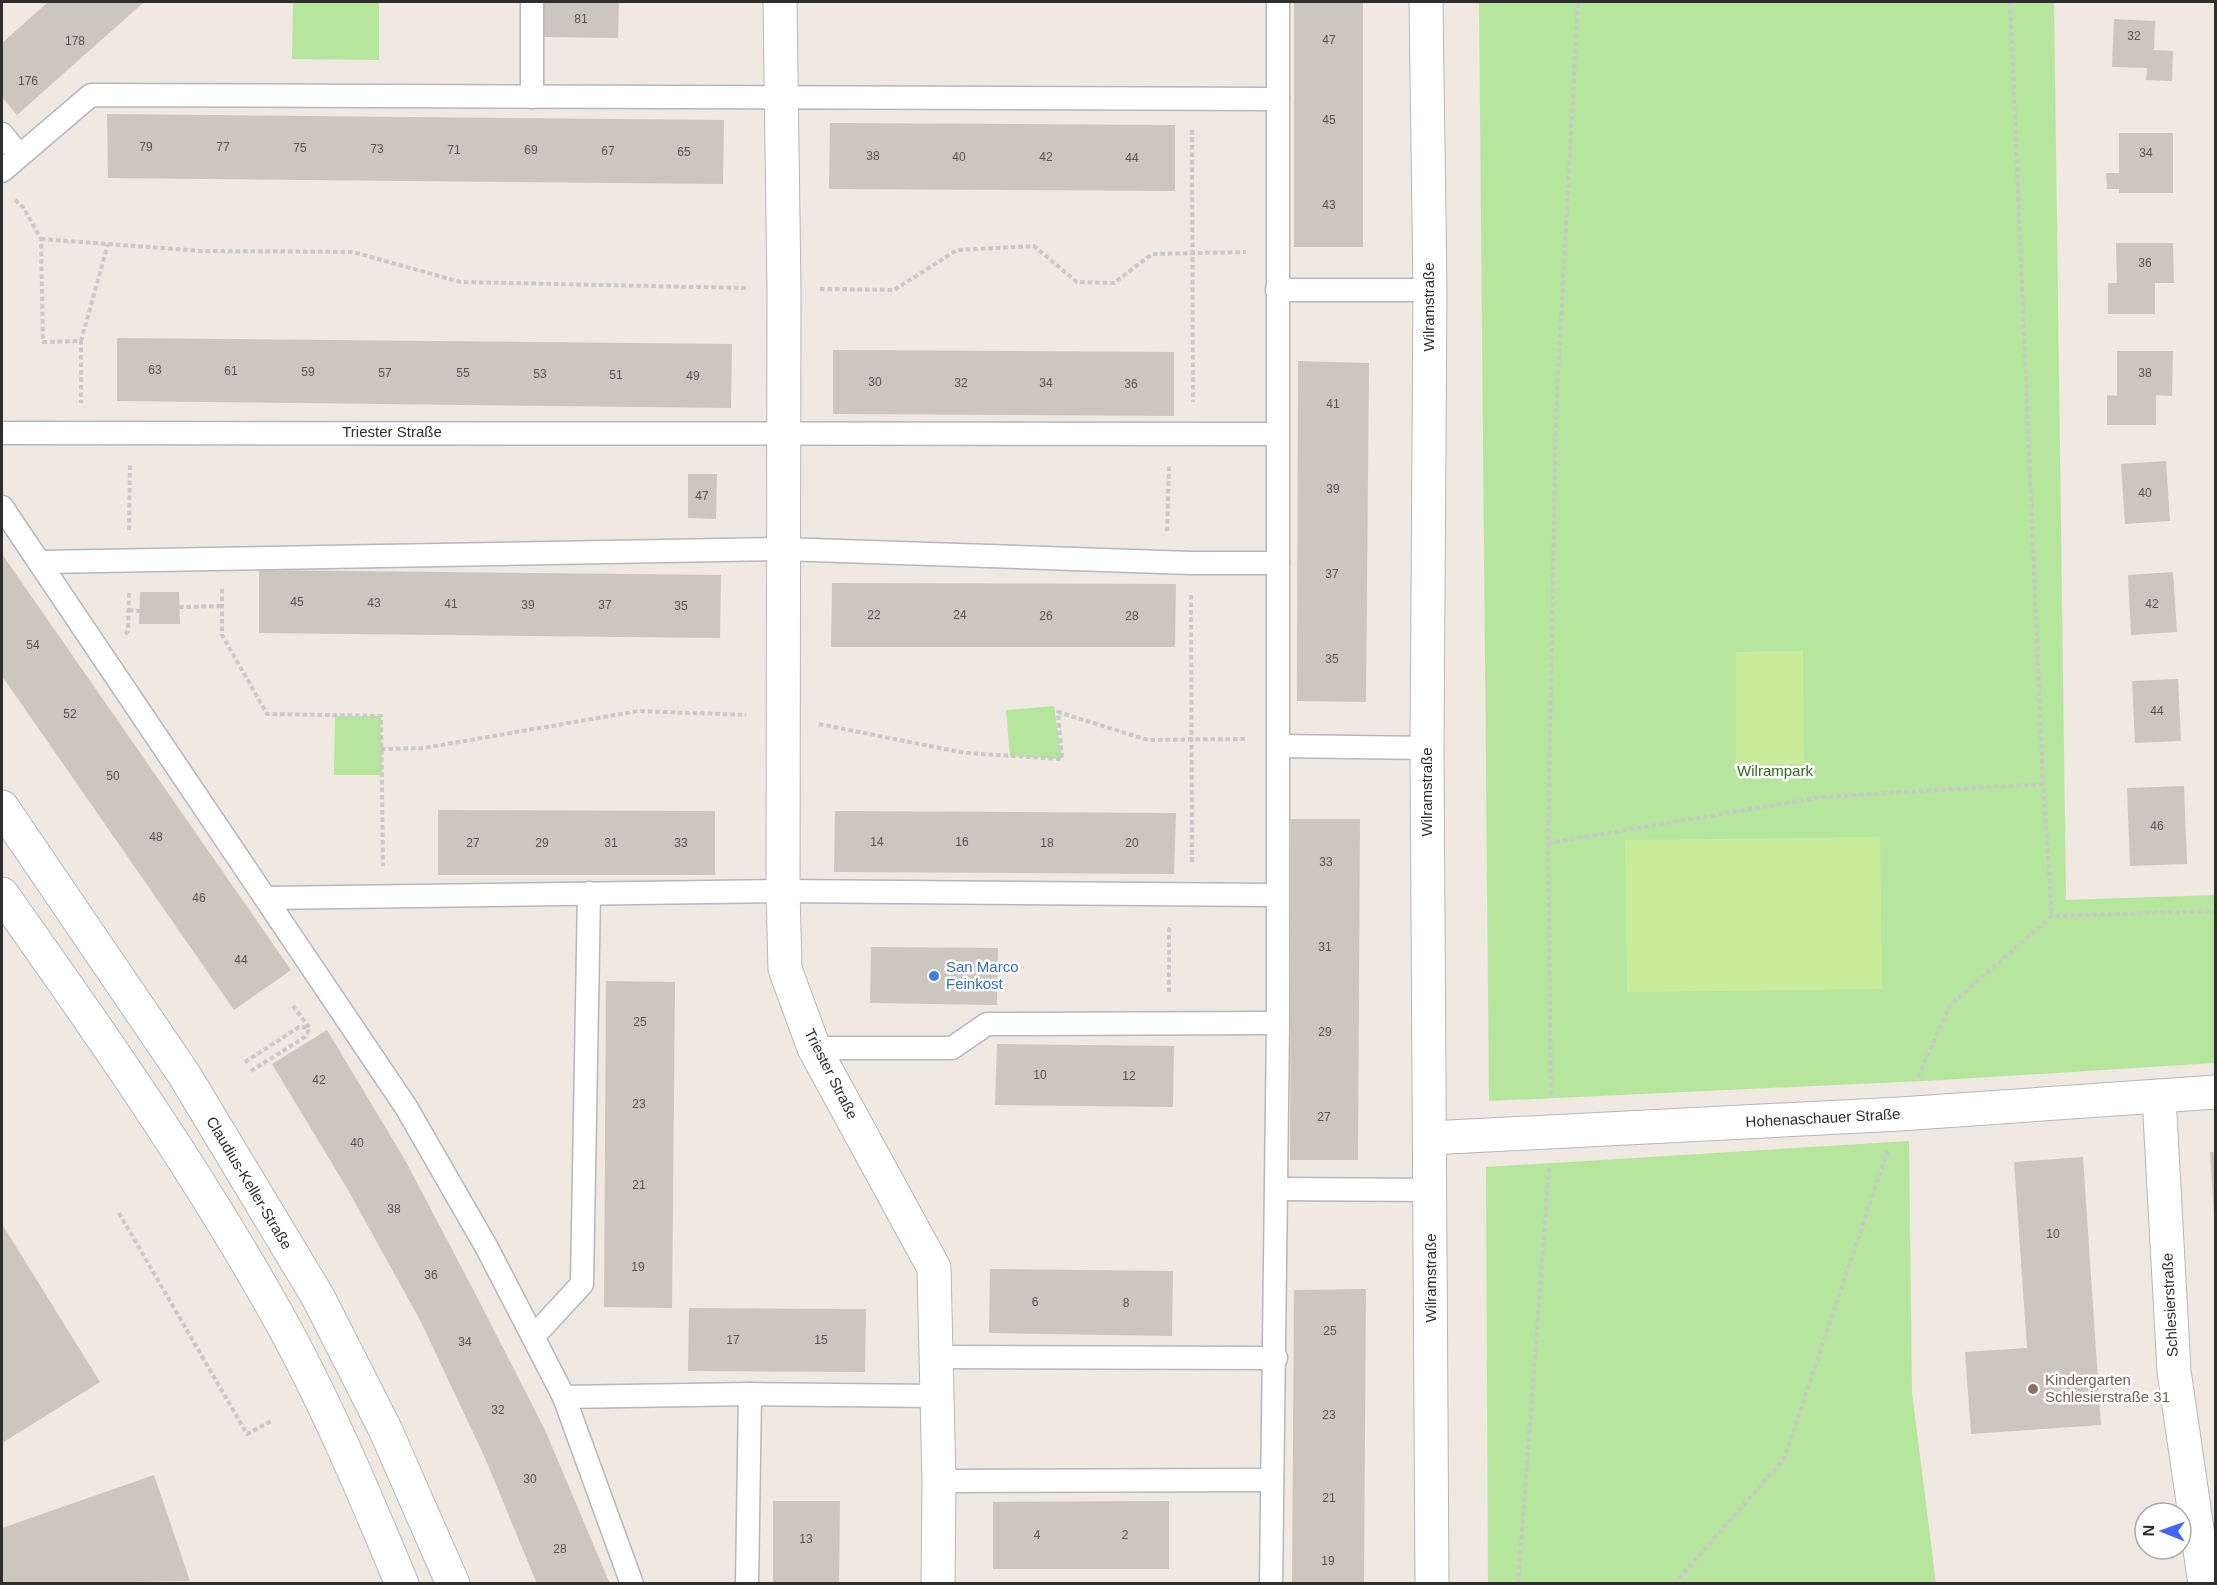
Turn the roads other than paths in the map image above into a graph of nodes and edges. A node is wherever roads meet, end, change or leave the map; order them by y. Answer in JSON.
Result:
{"nodes":[{"id":1,"x":532,"y":2,"type":"edge"},
{"id":2,"x":780,"y":2,"type":"edge"},
{"id":3,"x":1278,"y":2,"type":"edge"},
{"id":4,"x":1426,"y":2,"type":"edge"},
{"id":5,"x":532,"y":97,"type":"junction"},
{"id":6,"x":780,"y":98,"type":"junction"},
{"id":7,"x":1278,"y":99,"type":"junction"},
{"id":8,"x":2,"y":134,"type":"edge"},
{"id":9,"x":19,"y":155,"type":"junction"},
{"id":10,"x":2,"y":171,"type":"edge"},
{"id":11,"x":1277,"y":290,"type":"junction"},
{"id":12,"x":1430,"y":290,"type":"junction"},
{"id":13,"x":2,"y":433,"type":"edge"},
{"id":14,"x":782,"y":433,"type":"junction"},
{"id":15,"x":1276,"y":434,"type":"junction"},
{"id":16,"x":2,"y":507,"type":"edge"},
{"id":17,"x":782,"y":549,"type":"junction"},
{"id":18,"x":41,"y":562,"type":"junction"},
{"id":19,"x":1278,"y":563,"type":"junction"},
{"id":20,"x":1279,"y":743,"type":"junction"},
{"id":21,"x":1427,"y":748,"type":"junction"},
{"id":22,"x":2,"y":807,"type":"edge"},
{"id":23,"x":783,"y":891,"type":"junction"},
{"id":24,"x":589,"y":893,"type":"junction"},
{"id":25,"x":2,"y":894,"type":"edge"},
{"id":26,"x":1276,"y":895,"type":"junction"},
{"id":27,"x":267,"y":898,"type":"junction"},
{"id":28,"x":1278,"y":1023,"type":"junction"},
{"id":29,"x":814,"y":1048,"type":"junction"},
{"id":30,"x":2216,"y":1092,"type":"edge"},
{"id":31,"x":2159,"y":1097,"type":"junction"},
{"id":32,"x":1430,"y":1138,"type":"junction"},
{"id":33,"x":1276,"y":1189,"type":"junction"},
{"id":34,"x":1430,"y":1190,"type":"junction"},
{"id":35,"x":533,"y":1336,"type":"junction"},
{"id":36,"x":935,"y":1357,"type":"junction"},
{"id":37,"x":1276,"y":1358,"type":"junction"},
{"id":38,"x":750,"y":1394,"type":"junction"},
{"id":39,"x":937,"y":1396,"type":"junction"},
{"id":40,"x":564,"y":1397,"type":"junction"},
{"id":41,"x":1272,"y":1480,"type":"junction"},
{"id":42,"x":939,"y":1481,"type":"junction"},
{"id":43,"x":402,"y":1584,"type":"edge"},
{"id":44,"x":453,"y":1584,"type":"edge"},
{"id":45,"x":632,"y":1584,"type":"edge"},
{"id":46,"x":747,"y":1584,"type":"edge"},
{"id":47,"x":938,"y":1584,"type":"edge"},
{"id":48,"x":1271,"y":1584,"type":"edge"},
{"id":49,"x":1432,"y":1584,"type":"edge"},
{"id":50,"x":2205,"y":1584,"type":"edge"}],
"edges":[{"from":1,"to":5,"type":"lane"},
{"from":2,"to":6,"type":"street","name":"Triester Straße"},
{"from":3,"to":7,"type":"lane"},
{"from":4,"to":12,"type":"street","name":"Wilramstraße"},
{"from":5,"to":6,"type":"lane"},
{"from":5,"to":9,"type":"lane"},
{"from":6,"to":7,"type":"lane"},
{"from":6,"to":14,"type":"street","name":"Triester Straße"},
{"from":7,"to":11,"type":"lane"},
{"from":8,"to":9,"type":"lane"},
{"from":9,"to":10,"type":"lane"},
{"from":11,"to":12,"type":"lane"},
{"from":11,"to":15,"type":"lane"},
{"from":12,"to":21,"type":"street","name":"Wilramstraße"},
{"from":13,"to":14,"type":"lane","name":"Triester Straße"},
{"from":14,"to":15,"type":"lane"},
{"from":14,"to":17,"type":"street","name":"Triester Straße"},
{"from":15,"to":19,"type":"lane"},
{"from":16,"to":18,"type":"lane"},
{"from":17,"to":18,"type":"lane"},
{"from":17,"to":19,"type":"lane"},
{"from":17,"to":23,"type":"street","name":"Triester Straße"},
{"from":18,"to":27,"type":"lane"},
{"from":19,"to":20,"type":"lane"},
{"from":20,"to":21,"type":"lane"},
{"from":20,"to":26,"type":"lane"},
{"from":21,"to":32,"type":"street","name":"Wilramstraße"},
{"from":22,"to":44,"type":"street","name":"Claudius-Keller-Straße"},
{"from":23,"to":24,"type":"lane"},
{"from":23,"to":26,"type":"lane"},
{"from":23,"to":29,"type":"street","name":"Triester Straße"},
{"from":24,"to":27,"type":"lane"},
{"from":24,"to":35,"type":"lane"},
{"from":25,"to":43,"type":"street"},
{"from":26,"to":28,"type":"lane"},
{"from":27,"to":35,"type":"lane"},
{"from":28,"to":29,"type":"lane"},
{"from":28,"to":33,"type":"lane"},
{"from":29,"to":36,"type":"street","name":"Triester Straße"},
{"from":30,"to":31,"type":"street","name":"Hohenaschauer Straße"},
{"from":31,"to":32,"type":"street","name":"Hohenaschauer Straße"},
{"from":31,"to":50,"type":"street","name":"Schlesierstraße"},
{"from":32,"to":34,"type":"street","name":"Wilramstraße"},
{"from":33,"to":34,"type":"lane"},
{"from":33,"to":37,"type":"lane"},
{"from":34,"to":49,"type":"street","name":"Wilramstraße"},
{"from":35,"to":40,"type":"lane"},
{"from":36,"to":37,"type":"lane"},
{"from":36,"to":39,"type":"street","name":"Triester Straße"},
{"from":37,"to":41,"type":"lane"},
{"from":38,"to":39,"type":"lane"},
{"from":38,"to":40,"type":"lane"},
{"from":38,"to":46,"type":"lane"},
{"from":39,"to":42,"type":"street","name":"Triester Straße"},
{"from":40,"to":45,"type":"lane"},
{"from":41,"to":42,"type":"lane"},
{"from":41,"to":48,"type":"lane"},
{"from":42,"to":47,"type":"street","name":"Triester Straße"}]}
